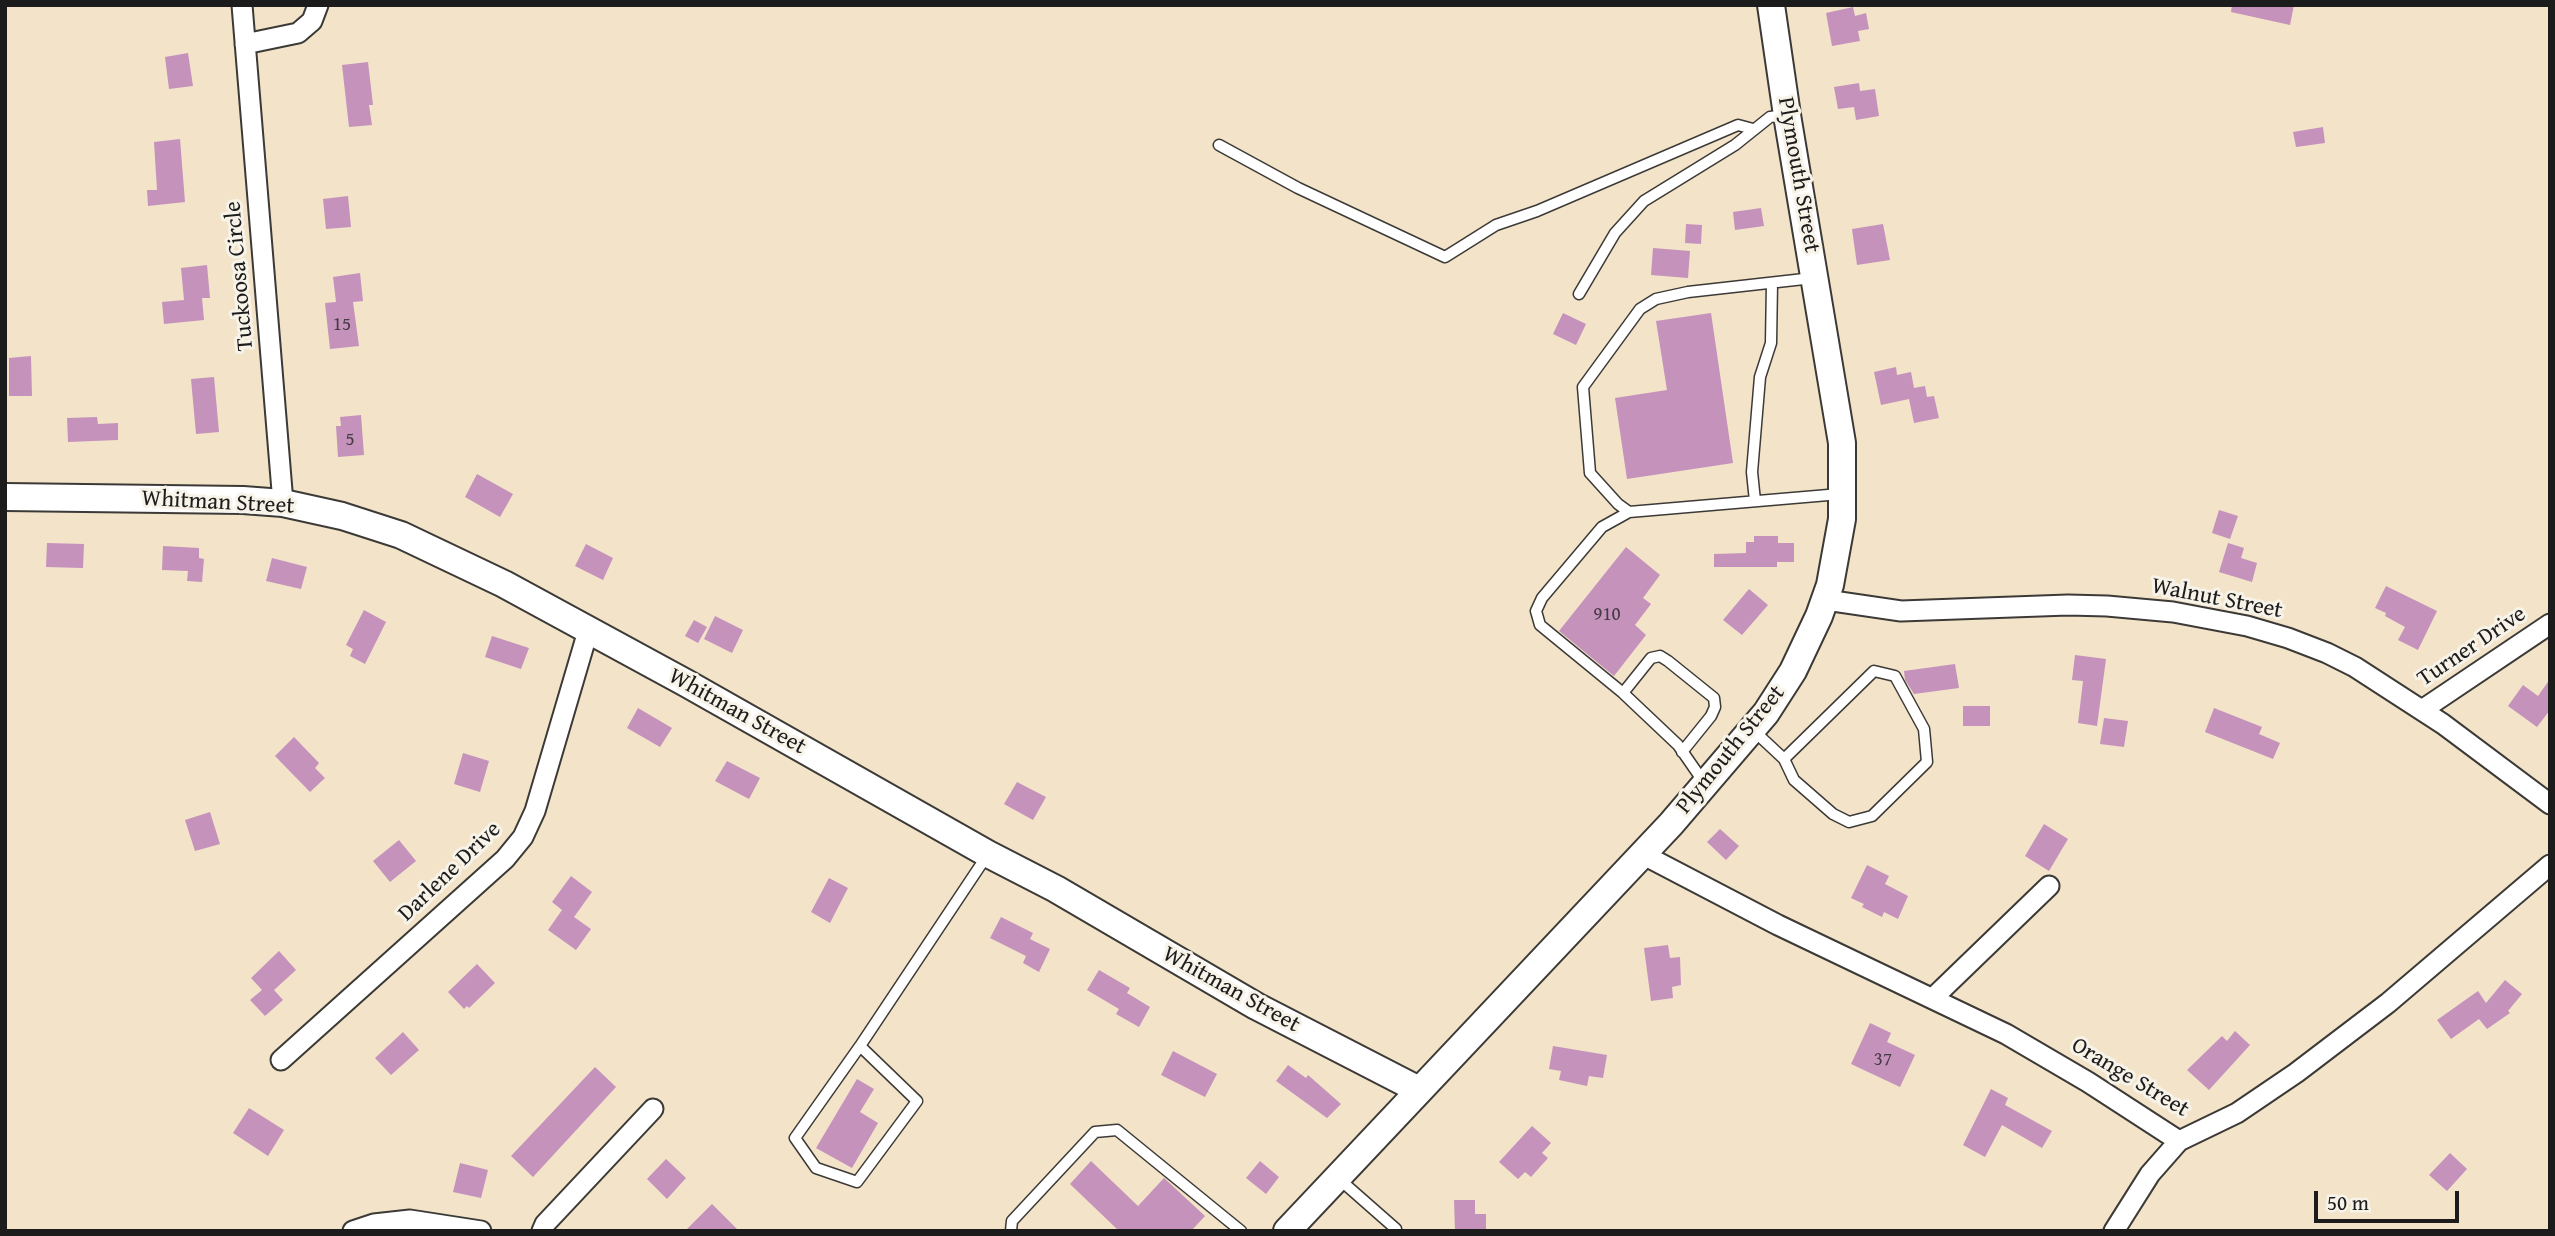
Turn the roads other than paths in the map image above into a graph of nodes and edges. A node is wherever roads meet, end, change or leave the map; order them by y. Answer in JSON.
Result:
{"nodes":[{"id":1,"x":242,"y":5,"type":"edge"},
{"id":2,"x":318,"y":5,"type":"edge"},
{"id":3,"x":1771,"y":5,"type":"edge"},
{"id":4,"x":246,"y":44,"type":"junction"},
{"id":5,"x":1787,"y":115,"type":"junction"},
{"id":6,"x":1753,"y":129,"type":"junction"},
{"id":7,"x":1219,"y":145,"type":"dead end"},
{"id":8,"x":1815,"y":278,"type":"junction"},
{"id":9,"x":1772,"y":283,"type":"junction"},
{"id":10,"x":1578,"y":294,"type":"dead end"},
{"id":11,"x":1844,"y":494,"type":"junction"},
{"id":12,"x":5,"y":498,"type":"edge"},
{"id":13,"x":1755,"y":501,"type":"junction"},
{"id":14,"x":283,"y":503,"type":"junction"},
{"id":15,"x":1629,"y":512,"type":"junction"},
{"id":16,"x":1826,"y":600,"type":"junction"},
{"id":17,"x":2550,"y":624,"type":"edge"},
{"id":18,"x":588,"y":631,"type":"junction"},
{"id":19,"x":1623,"y":693,"type":"junction"},
{"id":20,"x":2422,"y":710,"type":"junction"},
{"id":21,"x":1752,"y":729,"type":"junction"},
{"id":22,"x":1682,"y":752,"type":"junction"},
{"id":23,"x":1784,"y":759,"type":"junction"},
{"id":24,"x":1705,"y":785,"type":"junction"},
{"id":25,"x":2550,"y":804,"type":"edge"},
{"id":26,"x":988,"y":853,"type":"junction"},
{"id":27,"x":1642,"y":854,"type":"junction"},
{"id":28,"x":2550,"y":865,"type":"edge"},
{"id":29,"x":2049,"y":886,"type":"dead end"},
{"id":30,"x":1933,"y":998,"type":"junction"},
{"id":31,"x":860,"y":1046,"type":"junction"},
{"id":32,"x":281,"y":1060,"type":"dead end"},
{"id":33,"x":1419,"y":1090,"type":"junction"},
{"id":34,"x":653,"y":1109,"type":"dead end"},
{"id":35,"x":2179,"y":1141,"type":"junction"},
{"id":36,"x":1337,"y":1177,"type":"junction"},
{"id":37,"x":1228,"y":1227,"type":"edge"},
{"id":38,"x":1396,"y":1229,"type":"edge"},
{"id":39,"x":353,"y":1231,"type":"edge"},
{"id":40,"x":481,"y":1231,"type":"edge"},
{"id":41,"x":542,"y":1231,"type":"edge"},
{"id":42,"x":1011,"y":1231,"type":"edge"},
{"id":43,"x":1241,"y":1231,"type":"edge"},
{"id":44,"x":1287,"y":1231,"type":"edge"},
{"id":45,"x":2114,"y":1231,"type":"edge"}],
"edges":[{"from":1,"to":4,"type":"street","name":"Tuckoosa Circle"},
{"from":2,"to":4,"type":"street"},
{"from":3,"to":5,"type":"street","name":"Plymouth Street"},
{"from":4,"to":14,"type":"street","name":"Tuckoosa Circle"},
{"from":5,"to":6,"type":"lane"},
{"from":5,"to":8,"type":"street","name":"Plymouth Street"},
{"from":6,"to":7,"type":"lane"},
{"from":6,"to":10,"type":"lane"},
{"from":8,"to":9,"type":"lane"},
{"from":8,"to":11,"type":"street","name":"Plymouth Street"},
{"from":9,"to":13,"type":"lane"},
{"from":9,"to":15,"type":"lane"},
{"from":11,"to":13,"type":"lane"},
{"from":11,"to":16,"type":"street","name":"Plymouth Street"},
{"from":12,"to":14,"type":"street","name":"Whitman Street"},
{"from":13,"to":15,"type":"lane"},
{"from":14,"to":18,"type":"street","name":"Whitman Street"},
{"from":15,"to":19,"type":"lane"},
{"from":16,"to":20,"type":"street","name":"Walnut Street"},
{"from":16,"to":21,"type":"street","name":"Plymouth Street"},
{"from":17,"to":20,"type":"street","name":"Turner Drive"},
{"from":18,"to":26,"type":"street","name":"Whitman Street"},
{"from":18,"to":32,"type":"street","name":"Darlene Drive"},
{"from":19,"to":22,"type":"lane"},
{"from":19,"to":22,"type":"lane"},
{"from":20,"to":25,"type":"street","name":"Walnut Street"},
{"from":21,"to":23,"type":"lane"},
{"from":21,"to":24,"type":"street","name":"Plymouth Street"},
{"from":22,"to":24,"type":"lane"},
{"from":23,"to":23,"type":"lane"},
{"from":24,"to":27,"type":"street","name":"Plymouth Street"},
{"from":26,"to":31,"type":"lane"},
{"from":26,"to":33,"type":"street","name":"Whitman Street"},
{"from":27,"to":30,"type":"street","name":"Orange Street"},
{"from":27,"to":33,"type":"street","name":"Plymouth Street"},
{"from":28,"to":35,"type":"street","name":"Orange Street"},
{"from":29,"to":30,"type":"street"},
{"from":30,"to":35,"type":"street","name":"Orange Street"},
{"from":31,"to":31,"type":"lane"},
{"from":33,"to":36,"type":"street","name":"Plymouth Street"},
{"from":34,"to":41,"type":"street"},
{"from":35,"to":45,"type":"street"},
{"from":36,"to":38,"type":"lane"},
{"from":36,"to":44,"type":"street","name":"Plymouth Street"},
{"from":37,"to":42,"type":"lane"},
{"from":37,"to":43,"type":"lane"},
{"from":39,"to":40,"type":"street"}]}
